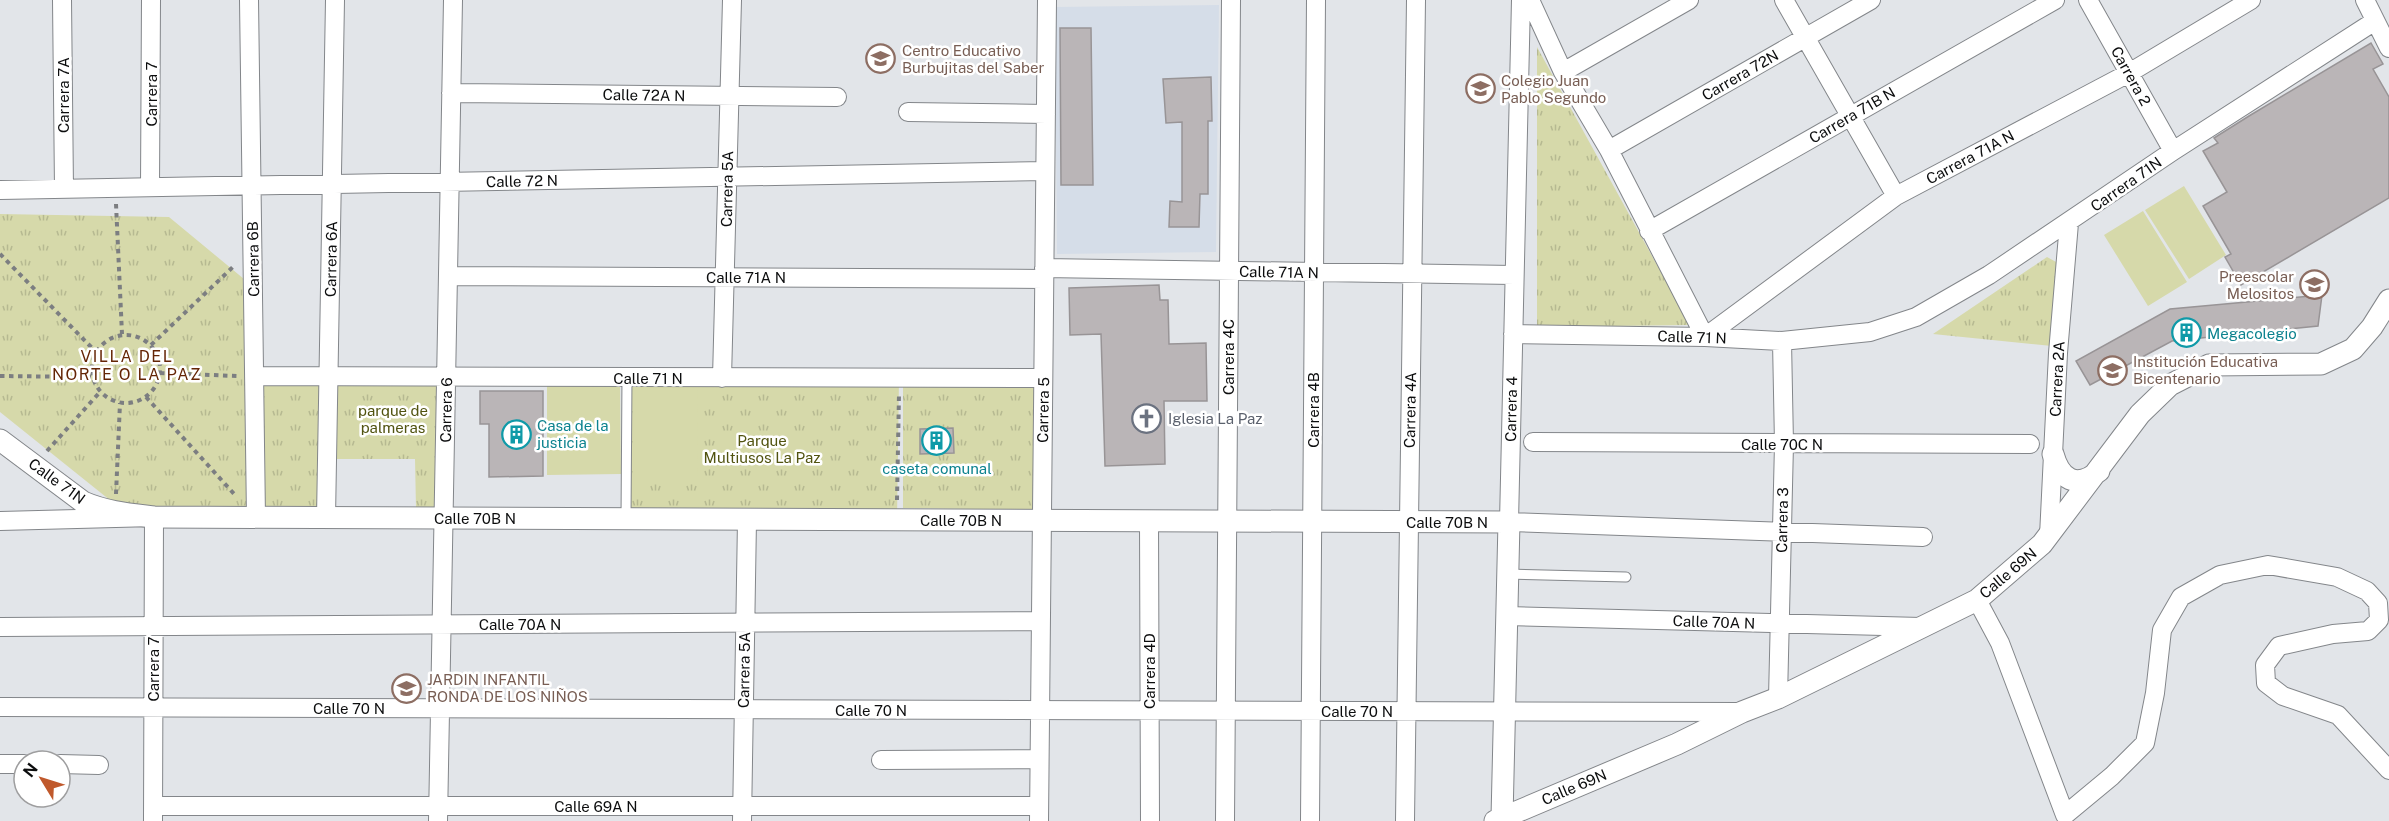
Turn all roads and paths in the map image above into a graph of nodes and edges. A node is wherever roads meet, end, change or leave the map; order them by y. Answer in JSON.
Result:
{"nodes":[{"id":1,"x":62,"y":0,"type":"edge"},
{"id":2,"x":151,"y":0,"type":"edge"},
{"id":3,"x":249,"y":0,"type":"edge"},
{"id":4,"x":336,"y":0,"type":"edge"},
{"id":5,"x":453,"y":0,"type":"edge"},
{"id":6,"x":732,"y":0,"type":"edge"},
{"id":7,"x":1047,"y":0,"type":"edge"},
{"id":8,"x":1231,"y":0,"type":"edge"},
{"id":9,"x":1316,"y":0,"type":"edge"},
{"id":10,"x":1416,"y":0,"type":"edge"},
{"id":11,"x":1521,"y":0,"type":"edge"},
{"id":12,"x":1530,"y":0,"type":"edge"},
{"id":13,"x":1689,"y":0,"type":"edge"},
{"id":14,"x":1784,"y":0,"type":"edge"},
{"id":15,"x":1871,"y":0,"type":"edge"},
{"id":16,"x":2055,"y":0,"type":"edge"},
{"id":17,"x":2088,"y":0,"type":"edge"},
{"id":18,"x":2251,"y":0,"type":"edge"},
{"id":19,"x":2365,"y":0,"type":"edge"},
{"id":20,"x":2375,"y":21,"type":"junction"},
{"id":21,"x":1805,"y":38,"type":"junction"},
{"id":22,"x":2389,"y":48,"type":"edge"},
{"id":23,"x":1563,"y":72,"type":"junction"},
{"id":24,"x":2129,"y":73,"type":"junction"},
{"id":25,"x":451,"y":93,"type":"junction"},
{"id":26,"x":729,"y":96,"type":"junction"},
{"id":27,"x":837,"y":97,"type":"dead end"},
{"id":28,"x":908,"y":112,"type":"dead end"},
{"id":29,"x":1046,"y":114,"type":"junction"},
{"id":30,"x":1851,"y":116,"type":"junction"},
{"id":31,"x":1609,"y":150,"type":"junction"},
{"id":32,"x":2173,"y":151,"type":"junction"},
{"id":33,"x":1045,"y":171,"type":"junction"},
{"id":34,"x":727,"y":177,"type":"junction"},
{"id":35,"x":450,"y":182,"type":"junction"},
{"id":36,"x":332,"y":184,"type":"junction"},
{"id":37,"x":252,"y":186,"type":"junction"},
{"id":38,"x":115,"y":188,"type":"junction"},
{"id":39,"x":150,"y":188,"type":"junction"},
{"id":40,"x":64,"y":189,"type":"junction"},
{"id":41,"x":0,"y":190,"type":"edge"},
{"id":42,"x":1896,"y":196,"type":"junction"},
{"id":43,"x":2069,"y":223,"type":"junction"},
{"id":44,"x":1649,"y":231,"type":"junction"},
{"id":45,"x":252,"y":250,"type":"junction"},
{"id":46,"x":0,"y":254,"type":"edge"},
{"id":47,"x":1229,"y":271,"type":"junction"},
{"id":48,"x":1314,"y":272,"type":"junction"},
{"id":49,"x":1044,"y":274,"type":"junction"},
{"id":50,"x":1413,"y":274,"type":"junction"},
{"id":51,"x":1514,"y":275,"type":"junction"},
{"id":52,"x":448,"y":276,"type":"junction"},
{"id":53,"x":725,"y":277,"type":"junction"},
{"id":54,"x":2389,"y":300,"type":"edge"},
{"id":55,"x":1870,"y":332,"type":"joint"},
{"id":56,"x":122,"y":334,"type":"junction"},
{"id":57,"x":1513,"y":334,"type":"junction"},
{"id":58,"x":1704,"y":337,"type":"junction"},
{"id":59,"x":1782,"y":341,"type":"junction"},
{"id":60,"x":151,"y":345,"type":"junction"},
{"id":61,"x":95,"y":351,"type":"junction"},
{"id":62,"x":160,"y":373,"type":"junction"},
{"id":63,"x":0,"y":376,"type":"edge"},
{"id":64,"x":91,"y":376,"type":"junction"},
{"id":65,"x":254,"y":376,"type":"junction"},
{"id":66,"x":329,"y":377,"type":"junction"},
{"id":67,"x":446,"y":377,"type":"junction"},
{"id":68,"x":627,"y":377,"type":"junction"},
{"id":69,"x":722,"y":378,"type":"junction"},
{"id":70,"x":899,"y":378,"type":"junction"},
{"id":71,"x":1043,"y":378,"type":"junction"},
{"id":72,"x":100,"y":392,"type":"junction"},
{"id":73,"x":146,"y":397,"type":"junction"},
{"id":74,"x":120,"y":403,"type":"junction"},
{"id":75,"x":0,"y":440,"type":"edge"},
{"id":76,"x":1533,"y":442,"type":"dead end"},
{"id":77,"x":1784,"y":444,"type":"junction"},
{"id":78,"x":2030,"y":444,"type":"dead end"},
{"id":79,"x":2053,"y":454,"type":"junction"},
{"id":80,"x":34,"y":465,"type":"junction"},
{"id":81,"x":2101,"y":468,"type":"junction"},
{"id":82,"x":115,"y":512,"type":"junction"},
{"id":83,"x":154,"y":517,"type":"junction"},
{"id":84,"x":256,"y":518,"type":"junction"},
{"id":85,"x":326,"y":518,"type":"junction"},
{"id":86,"x":444,"y":518,"type":"junction"},
{"id":87,"x":626,"y":519,"type":"junction"},
{"id":88,"x":747,"y":520,"type":"junction"},
{"id":89,"x":897,"y":520,"type":"junction"},
{"id":90,"x":0,"y":521,"type":"edge"},
{"id":91,"x":1042,"y":521,"type":"junction"},
{"id":92,"x":1149,"y":521,"type":"junction"},
{"id":93,"x":1227,"y":521,"type":"junction"},
{"id":94,"x":1312,"y":522,"type":"junction"},
{"id":95,"x":1409,"y":522,"type":"junction"},
{"id":96,"x":1509,"y":522,"type":"junction"},
{"id":97,"x":1782,"y":532,"type":"junction"},
{"id":98,"x":2049,"y":536,"type":"junction"},
{"id":99,"x":1923,"y":537,"type":"dead end"},
{"id":100,"x":1508,"y":574,"type":"junction"},
{"id":101,"x":1626,"y":578,"type":"dead end"},
{"id":102,"x":1977,"y":600,"type":"junction"},
{"id":103,"x":1506,"y":616,"type":"junction"},
{"id":104,"x":1041,"y":621,"type":"junction"},
{"id":105,"x":745,"y":622,"type":"junction"},
{"id":106,"x":1780,"y":623,"type":"junction"},
{"id":107,"x":442,"y":624,"type":"junction"},
{"id":108,"x":153,"y":626,"type":"junction"},
{"id":109,"x":0,"y":627,"type":"edge"},
{"id":110,"x":1921,"y":627,"type":"junction"},
{"id":111,"x":1779,"y":698,"type":"junction"},
{"id":112,"x":0,"y":707,"type":"edge"},
{"id":113,"x":153,"y":708,"type":"junction"},
{"id":114,"x":441,"y":708,"type":"junction"},
{"id":115,"x":744,"y":709,"type":"junction"},
{"id":116,"x":1040,"y":710,"type":"junction"},
{"id":117,"x":1149,"y":710,"type":"junction"},
{"id":118,"x":1226,"y":710,"type":"junction"},
{"id":119,"x":1310,"y":711,"type":"junction"},
{"id":120,"x":1406,"y":711,"type":"junction"},
{"id":121,"x":1504,"y":711,"type":"junction"},
{"id":122,"x":1742,"y":712,"type":"junction"},
{"id":123,"x":1039,"y":759,"type":"junction"},
{"id":124,"x":881,"y":760,"type":"dead end"},
{"id":125,"x":72,"y":764,"type":"edge"},
{"id":126,"x":99,"y":765,"type":"dead end"},
{"id":127,"x":2389,"y":770,"type":"edge"},
{"id":128,"x":153,"y":813,"type":"edge"},
{"id":129,"x":438,"y":813,"type":"edge"},
{"id":130,"x":742,"y":814,"type":"edge"},
{"id":131,"x":1039,"y":814,"type":"edge"},
{"id":132,"x":1498,"y":819,"type":"edge"},
{"id":133,"x":1150,"y":821,"type":"edge"},
{"id":134,"x":1225,"y":821,"type":"edge"},
{"id":135,"x":1310,"y":821,"type":"edge"},
{"id":136,"x":1405,"y":821,"type":"edge"}],
"edges":[{"from":1,"to":40,"type":"street","name":"Carrera 7A"},
{"from":2,"to":39,"type":"street","name":"Carrera 7"},
{"from":3,"to":37,"type":"street","name":"Carrera 6B"},
{"from":4,"to":36,"type":"street","name":"Carrera 6A"},
{"from":5,"to":25,"type":"street","name":"Carrera 6"},
{"from":6,"to":26,"type":"street","name":"Carrera 5A"},
{"from":7,"to":29,"type":"street","name":"Carrera 5"},
{"from":8,"to":47,"type":"street","name":"Carrera 4C"},
{"from":9,"to":48,"type":"street","name":"Carrera 4B"},
{"from":10,"to":50,"type":"street","name":"Carrera 4A"},
{"from":11,"to":51,"type":"street","name":"Carrera 4"},
{"from":12,"to":23,"type":"street"},
{"from":13,"to":23,"type":"street"},
{"from":14,"to":21,"type":"street"},
{"from":15,"to":21,"type":"street","name":"Carrera 72N"},
{"from":16,"to":30,"type":"street","name":"Carrera 71B N"},
{"from":17,"to":24,"type":"street","name":"Carrera 2"},
{"from":18,"to":24,"type":"street","name":"Carrera 71A N"},
{"from":19,"to":20,"type":"street"},
{"from":20,"to":22,"type":"street"},
{"from":20,"to":32,"type":"street","name":"Carrera 71N"},
{"from":21,"to":30,"type":"street"},
{"from":21,"to":31,"type":"street","name":"Carrera 72N"},
{"from":23,"to":31,"type":"street"},
{"from":24,"to":32,"type":"street","name":"Carrera 2"},
{"from":24,"to":42,"type":"street","name":"Carrera 71A N"},
{"from":25,"to":26,"type":"street","name":"Calle 72A N"},
{"from":25,"to":35,"type":"street","name":"Carrera 6"},
{"from":26,"to":27,"type":"street","name":"Calle 72A N"},
{"from":26,"to":34,"type":"street","name":"Carrera 5A"},
{"from":28,"to":29,"type":"street"},
{"from":29,"to":33,"type":"street","name":"Carrera 5"},
{"from":30,"to":42,"type":"street"},
{"from":30,"to":44,"type":"street","name":"Carrera 71B N"},
{"from":31,"to":44,"type":"street"},
{"from":32,"to":43,"type":"street","name":"Carrera 71N"},
{"from":33,"to":34,"type":"street","name":"Calle 72 N"},
{"from":33,"to":49,"type":"street","name":"Carrera 5"},
{"from":34,"to":35,"type":"street","name":"Calle 72 N"},
{"from":34,"to":53,"type":"street","name":"Carrera 5A"},
{"from":35,"to":36,"type":"street","name":"Calle 72 N"},
{"from":35,"to":52,"type":"street","name":"Carrera 6"},
{"from":36,"to":37,"type":"street","name":"Calle 72 N"},
{"from":36,"to":66,"type":"street","name":"Carrera 6A"},
{"from":37,"to":39,"type":"street","name":"Calle 72 N"},
{"from":37,"to":45,"type":"street","name":"Carrera 6B"},
{"from":38,"to":39,"type":"street","name":"Calle 72 N"},
{"from":38,"to":40,"type":"street","name":"Calle 72 N"},
{"from":38,"to":56,"type":"path"},
{"from":40,"to":41,"type":"street","name":"Calle 72 N"},
{"from":42,"to":58,"type":"street","name":"Carrera 71A N"},
{"from":43,"to":55,"type":"street","name":"Carrera 71N"},
{"from":43,"to":79,"type":"street","name":"Carrera 2A"},
{"from":44,"to":58,"type":"street"},
{"from":45,"to":60,"type":"path"},
{"from":45,"to":65,"type":"street","name":"Carrera 6B"},
{"from":46,"to":61,"type":"path"},
{"from":47,"to":48,"type":"street","name":"Calle 71A N"},
{"from":47,"to":49,"type":"street","name":"Calle 71A N"},
{"from":47,"to":93,"type":"street","name":"Carrera 4C"},
{"from":48,"to":50,"type":"street","name":"Calle 71A N"},
{"from":48,"to":94,"type":"street","name":"Carrera 4B"},
{"from":49,"to":53,"type":"street","name":"Calle 71A N"},
{"from":49,"to":71,"type":"street","name":"Carrera 5"},
{"from":50,"to":51,"type":"street","name":"Calle 71A N"},
{"from":50,"to":95,"type":"street","name":"Carrera 4A"},
{"from":51,"to":57,"type":"street","name":"Carrera 4"},
{"from":52,"to":53,"type":"street","name":"Calle 71A N"},
{"from":52,"to":67,"type":"street","name":"Carrera 6"},
{"from":53,"to":69,"type":"street","name":"Carrera 5A"},
{"from":54,"to":81,"type":"street","name":"Calle 69N"},
{"from":55,"to":59,"type":"street","name":"Calle 71 N"},
{"from":56,"to":60,"type":"path"},
{"from":56,"to":61,"type":"path"},
{"from":57,"to":58,"type":"street","name":"Calle 71 N"},
{"from":57,"to":96,"type":"street","name":"Carrera 4"},
{"from":58,"to":59,"type":"street","name":"Calle 71 N"},
{"from":59,"to":77,"type":"street","name":"Carrera 3"},
{"from":60,"to":62,"type":"path"},
{"from":61,"to":64,"type":"path"},
{"from":62,"to":65,"type":"path"},
{"from":62,"to":73,"type":"path"},
{"from":63,"to":64,"type":"path"},
{"from":64,"to":72,"type":"path"},
{"from":65,"to":66,"type":"street","name":"Calle 71 N"},
{"from":65,"to":84,"type":"street","name":"Carrera 6B"},
{"from":66,"to":67,"type":"street","name":"Calle 71 N"},
{"from":66,"to":85,"type":"street","name":"Carrera 6A"},
{"from":67,"to":68,"type":"street","name":"Calle 71 N"},
{"from":67,"to":86,"type":"street","name":"Carrera 6"},
{"from":68,"to":69,"type":"street","name":"Calle 71 N"},
{"from":68,"to":87,"type":"lane"},
{"from":69,"to":70,"type":"street","name":"Calle 71 N"},
{"from":70,"to":71,"type":"street","name":"Calle 71 N"},
{"from":70,"to":89,"type":"path"},
{"from":71,"to":91,"type":"street","name":"Carrera 5"},
{"from":72,"to":74,"type":"path"},
{"from":72,"to":80,"type":"path"},
{"from":73,"to":74,"type":"path"},
{"from":73,"to":84,"type":"path"},
{"from":74,"to":82,"type":"path"},
{"from":75,"to":80,"type":"street","name":"Calle 71N"},
{"from":76,"to":77,"type":"street","name":"Calle 70C N"},
{"from":77,"to":78,"type":"street","name":"Calle 70C N"},
{"from":77,"to":97,"type":"street","name":"Carrera 3"},
{"from":79,"to":81,"type":"street"},
{"from":79,"to":98,"type":"street","name":"Carrera 2A"},
{"from":80,"to":82,"type":"street","name":"Calle 71N"},
{"from":81,"to":98,"type":"street","name":"Calle 69N"},
{"from":82,"to":83,"type":"street","name":"Calle 71N"},
{"from":83,"to":84,"type":"street","name":"Calle 70B N"},
{"from":83,"to":90,"type":"street","name":"Calle 70B N"},
{"from":83,"to":108,"type":"street","name":"Carrera 7"},
{"from":84,"to":85,"type":"street","name":"Calle 70B N"},
{"from":85,"to":86,"type":"street","name":"Calle 70B N"},
{"from":86,"to":87,"type":"street","name":"Calle 70B N"},
{"from":86,"to":107,"type":"street","name":"Carrera 6"},
{"from":87,"to":88,"type":"street","name":"Calle 70B N"},
{"from":88,"to":89,"type":"street","name":"Calle 70B N"},
{"from":88,"to":105,"type":"street","name":"Carrera 5A"},
{"from":89,"to":91,"type":"street","name":"Calle 70B N"},
{"from":91,"to":92,"type":"street","name":"Calle 70B N"},
{"from":91,"to":104,"type":"street","name":"Carrera 5"},
{"from":92,"to":93,"type":"street","name":"Calle 70B N"},
{"from":92,"to":117,"type":"street","name":"Carrera 4D"},
{"from":93,"to":94,"type":"street","name":"Calle 70B N"},
{"from":93,"to":118,"type":"street","name":"Carrera 4C"},
{"from":94,"to":95,"type":"street","name":"Calle 70B N"},
{"from":94,"to":119,"type":"street","name":"Carrera 4B"},
{"from":95,"to":96,"type":"street","name":"Calle 70B N"},
{"from":95,"to":120,"type":"street","name":"Carrera 4A"},
{"from":96,"to":97,"type":"street","name":"Calle 70B N"},
{"from":96,"to":100,"type":"street","name":"Carrera 4"},
{"from":97,"to":99,"type":"street","name":"Calle 70B N"},
{"from":97,"to":106,"type":"street","name":"Carrera 3"},
{"from":98,"to":102,"type":"street","name":"Calle 69N"},
{"from":100,"to":101,"type":"lane"},
{"from":100,"to":103,"type":"street","name":"Carrera 4"},
{"from":102,"to":110,"type":"street","name":"Calle 69N"},
{"from":102,"to":127,"type":"street"},
{"from":103,"to":106,"type":"street","name":"Calle 70A N"},
{"from":103,"to":121,"type":"street","name":"Carrera 4"},
{"from":104,"to":105,"type":"street","name":"Calle 70A N"},
{"from":104,"to":116,"type":"street","name":"Carrera 5"},
{"from":105,"to":107,"type":"street","name":"Calle 70A N"},
{"from":105,"to":115,"type":"street","name":"Carrera 5A"},
{"from":106,"to":110,"type":"street","name":"Calle 70A N"},
{"from":106,"to":111,"type":"street","name":"Carrera 3"},
{"from":107,"to":108,"type":"street","name":"Calle 70A N"},
{"from":107,"to":114,"type":"street","name":"Carrera 6"},
{"from":108,"to":109,"type":"street","name":"Calle 70A N"},
{"from":108,"to":113,"type":"street","name":"Carrera 7"},
{"from":110,"to":111,"type":"street","name":"Calle 69N"},
{"from":111,"to":122,"type":"street","name":"Calle 69N"},
{"from":112,"to":113,"type":"street","name":"Calle 70 N"},
{"from":113,"to":114,"type":"street","name":"Calle 70 N"},
{"from":113,"to":128,"type":"street","name":"Carrera 7"},
{"from":114,"to":115,"type":"street","name":"Calle 70 N"},
{"from":114,"to":129,"type":"street","name":"Carrera 6"},
{"from":115,"to":116,"type":"street","name":"Calle 70 N"},
{"from":115,"to":130,"type":"street","name":"Carrera 5A"},
{"from":116,"to":117,"type":"street","name":"Calle 70 N"},
{"from":116,"to":123,"type":"street","name":"Carrera 5"},
{"from":117,"to":118,"type":"street","name":"Calle 70 N"},
{"from":117,"to":133,"type":"street","name":"Carrera 4D"},
{"from":118,"to":119,"type":"street","name":"Calle 70 N"},
{"from":118,"to":134,"type":"street","name":"Carrera 4C"},
{"from":119,"to":120,"type":"street","name":"Calle 70 N"},
{"from":119,"to":135,"type":"street","name":"Carrera 4B"},
{"from":120,"to":121,"type":"street","name":"Calle 70 N"},
{"from":120,"to":136,"type":"street","name":"Carrera 4A"},
{"from":121,"to":122,"type":"street","name":"Calle 70 N"},
{"from":121,"to":132,"type":"street","name":"Carrera 4"},
{"from":122,"to":132,"type":"street","name":"Calle 69N"},
{"from":123,"to":124,"type":"street"},
{"from":123,"to":131,"type":"street","name":"Carrera 5"},
{"from":125,"to":126,"type":"street"},
{"from":128,"to":129,"type":"street","name":"Calle 69A N"},
{"from":129,"to":130,"type":"street","name":"Calle 69A N"},
{"from":130,"to":131,"type":"street","name":"Calle 69A N"}]}
